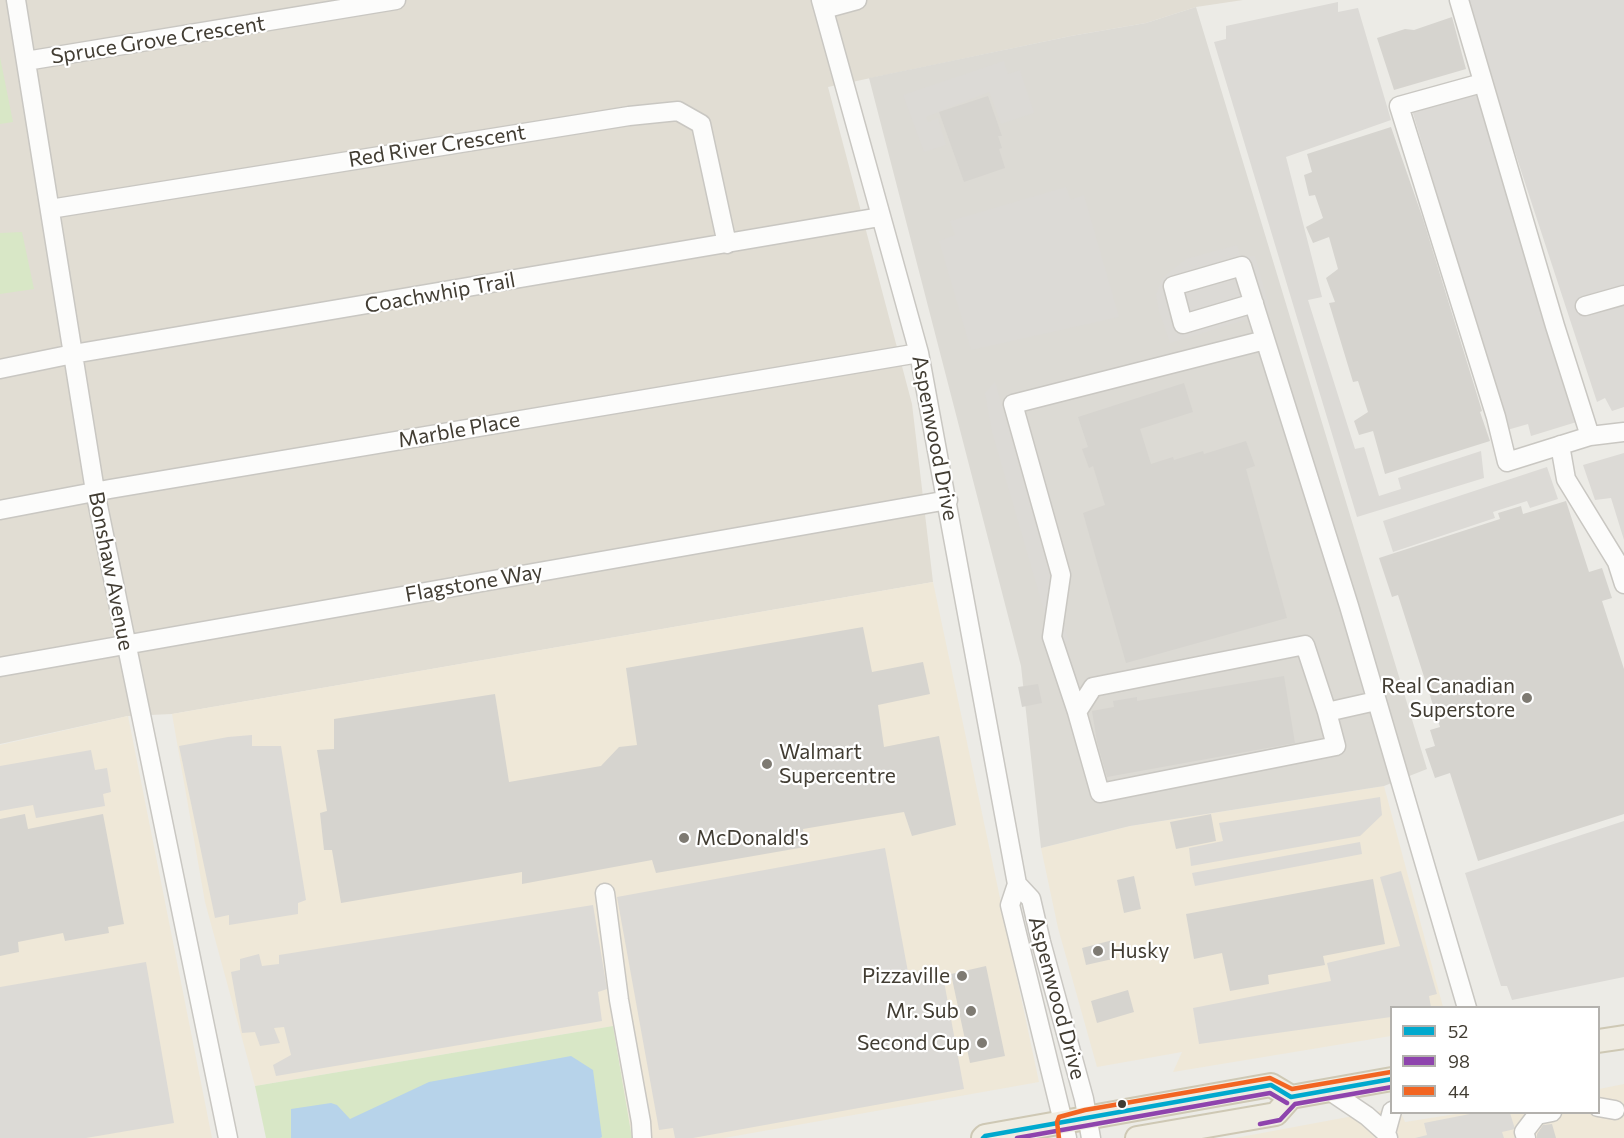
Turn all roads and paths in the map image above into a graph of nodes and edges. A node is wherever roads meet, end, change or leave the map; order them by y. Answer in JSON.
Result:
{"nodes":[{"id":1,"x":16,"y":0,"type":"edge"},
{"id":2,"x":396,"y":0,"type":"edge"},
{"id":3,"x":857,"y":0,"type":"edge"},
{"id":4,"x":1459,"y":0,"type":"edge"},
{"id":5,"x":822,"y":4,"type":"edge"},
{"id":6,"x":26,"y":61,"type":"junction"},
{"id":7,"x":1482,"y":82,"type":"junction"},
{"id":8,"x":50,"y":209,"type":"junction"},
{"id":9,"x":880,"y":217,"type":"junction"},
{"id":10,"x":727,"y":244,"type":"junction"},
{"id":11,"x":1624,"y":296,"type":"edge"},
{"id":12,"x":1254,"y":303,"type":"dead end"},
{"id":13,"x":1585,"y":306,"type":"dead end"},
{"id":14,"x":1265,"y":340,"type":"junction"},
{"id":15,"x":919,"y":353,"type":"junction"},
{"id":16,"x":73,"y":354,"type":"junction"},
{"id":17,"x":0,"y":369,"type":"edge"},
{"id":18,"x":1624,"y":432,"type":"edge"},
{"id":19,"x":1590,"y":436,"type":"junction"},
{"id":20,"x":1560,"y":445,"type":"junction"},
{"id":21,"x":94,"y":491,"type":"junction"},
{"id":22,"x":948,"y":500,"type":"junction"},
{"id":23,"x":0,"y":510,"type":"edge"},
{"id":24,"x":1624,"y":584,"type":"edge"},
{"id":25,"x":126,"y":644,"type":"junction"},
{"id":26,"x":0,"y":667,"type":"edge"},
{"id":27,"x":1376,"y":701,"type":"junction"},
{"id":28,"x":1077,"y":712,"type":"junction"},
{"id":29,"x":1327,"y":712,"type":"junction"},
{"id":30,"x":1017,"y":884,"type":"junction"},
{"id":31,"x":605,"y":893,"type":"dead end"},
{"id":32,"x":1466,"y":1006,"type":"edge"},
{"id":33,"x":1624,"y":1037,"type":"edge"},
{"id":34,"x":1600,"y":1041,"type":"edge"},
{"id":35,"x":1390,"y":1079,"type":"edge"},
{"id":36,"x":1330,"y":1090,"type":"junction"},
{"id":37,"x":1291,"y":1097,"type":"junction"},
{"id":38,"x":1392,"y":1114,"type":"edge"},
{"id":39,"x":1544,"y":1114,"type":"edge"},
{"id":40,"x":1089,"y":1127,"type":"edge"},
{"id":41,"x":642,"y":1130,"type":"edge"},
{"id":42,"x":1065,"y":1130,"type":"edge"},
{"id":43,"x":1387,"y":1136,"type":"edge"},
{"id":44,"x":228,"y":1138,"type":"edge"},
{"id":45,"x":651,"y":1138,"type":"edge"},
{"id":46,"x":983,"y":1138,"type":"edge"},
{"id":47,"x":1137,"y":1138,"type":"edge"},
{"id":48,"x":1526,"y":1138,"type":"edge"}],
"edges":[{"from":1,"to":6,"type":"street","name":"Bonshaw Avenue"},
{"from":2,"to":6,"type":"street","name":"Spruce Grove Crescent"},
{"from":3,"to":5,"type":"street"},
{"from":4,"to":7,"type":"street"},
{"from":5,"to":9,"type":"street","name":"Aspenwood Drive"},
{"from":6,"to":8,"type":"street","name":"Bonshaw Avenue"},
{"from":7,"to":19,"type":"street"},
{"from":7,"to":20,"type":"street"},
{"from":8,"to":10,"type":"street","name":"Red River Crescent"},
{"from":8,"to":16,"type":"street","name":"Bonshaw Avenue"},
{"from":9,"to":10,"type":"street","name":"Coachwhip Trail"},
{"from":9,"to":15,"type":"street","name":"Aspenwood Drive"},
{"from":10,"to":16,"type":"street","name":"Coachwhip Trail"},
{"from":11,"to":13,"type":"street"},
{"from":12,"to":14,"type":"street"},
{"from":14,"to":27,"type":"street"},
{"from":14,"to":28,"type":"street"},
{"from":15,"to":21,"type":"street","name":"Marble Place"},
{"from":15,"to":22,"type":"street","name":"Aspenwood Drive"},
{"from":16,"to":17,"type":"street","name":"Coachwhip Trail"},
{"from":16,"to":21,"type":"street","name":"Bonshaw Avenue"},
{"from":18,"to":19,"type":"street"},
{"from":19,"to":20,"type":"street"},
{"from":20,"to":24,"type":"street"},
{"from":21,"to":23,"type":"street","name":"Marble Place"},
{"from":21,"to":25,"type":"street","name":"Bonshaw Avenue"},
{"from":22,"to":25,"type":"street","name":"Flagstone Way"},
{"from":22,"to":30,"type":"street","name":"Aspenwood Drive"},
{"from":25,"to":26,"type":"street","name":"Flagstone Way"},
{"from":25,"to":44,"type":"street","name":"Bonshaw Avenue"},
{"from":27,"to":29,"type":"street"},
{"from":27,"to":32,"type":"street"},
{"from":28,"to":29,"type":"street"},
{"from":28,"to":29,"type":"street"},
{"from":30,"to":40,"type":"street","name":"Aspenwood Drive"},
{"from":30,"to":42,"type":"street","name":"Aspenwood Drive"},
{"from":31,"to":41,"type":"street"},
{"from":33,"to":34,"type":"main road"},
{"from":35,"to":36,"type":"main road"},
{"from":36,"to":37,"type":"main road"},
{"from":36,"to":43,"type":"street"},
{"from":37,"to":40,"type":"main road"},
{"from":37,"to":47,"type":"main road"},
{"from":38,"to":43,"type":"street"},
{"from":39,"to":48,"type":"street"},
{"from":40,"to":42,"type":"main road"},
{"from":41,"to":45,"type":"street"},
{"from":42,"to":46,"type":"main road"}]}
